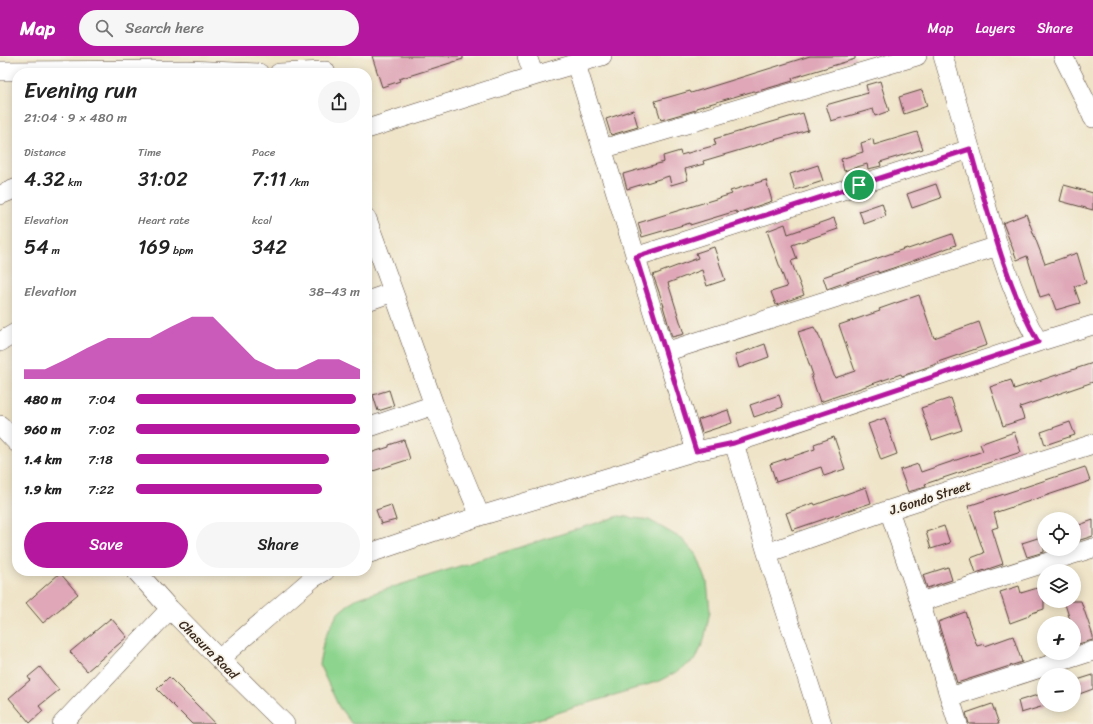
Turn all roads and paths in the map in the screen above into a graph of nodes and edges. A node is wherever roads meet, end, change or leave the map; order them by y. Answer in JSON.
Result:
{"nodes":[{"id":1,"x":527,"y":56,"type":"edge"},
{"id":2,"x":602,"y":56,"type":"edge"},
{"id":3,"x":916,"y":56,"type":"edge"},
{"id":4,"x":943,"y":56,"type":"edge"},
{"id":5,"x":1064,"y":56,"type":"edge"},
{"id":6,"x":576,"y":64,"type":"junction"},
{"id":7,"x":0,"y":72,"type":"edge"},
{"id":8,"x":12,"y":72,"type":"edge"},
{"id":9,"x":534,"y":76,"type":"junction"},
{"id":10,"x":1093,"y":118,"type":"edge"},
{"id":11,"x":372,"y":127,"type":"edge"},
{"id":12,"x":602,"y":148,"type":"junction"},
{"id":13,"x":970,"y":149,"type":"junction"},
{"id":14,"x":12,"y":190,"type":"edge"},
{"id":15,"x":0,"y":195,"type":"edge"},
{"id":16,"x":372,"y":233,"type":"edge"},
{"id":17,"x":998,"y":246,"type":"junction"},
{"id":18,"x":636,"y":257,"type":"junction"},
{"id":19,"x":393,"y":292,"type":"junction"},
{"id":20,"x":372,"y":299,"type":"edge"},
{"id":21,"x":1093,"y":325,"type":"edge"},
{"id":22,"x":12,"y":335,"type":"edge"},
{"id":23,"x":0,"y":342,"type":"edge"},
{"id":24,"x":1038,"y":342,"type":"junction"},
{"id":25,"x":665,"y":352,"type":"junction"},
{"id":26,"x":434,"y":405,"type":"junction"},
{"id":27,"x":0,"y":425,"type":"edge"},
{"id":28,"x":372,"y":426,"type":"edge"},
{"id":29,"x":12,"y":438,"type":"edge"},
{"id":30,"x":734,"y":443,"type":"junction"},
{"id":31,"x":1093,"y":444,"type":"edge"},
{"id":32,"x":696,"y":451,"type":"junction"},
{"id":33,"x":889,"y":510,"type":"junction"},
{"id":34,"x":480,"y":516,"type":"junction"},
{"id":35,"x":1093,"y":548,"type":"edge"},
{"id":36,"x":372,"y":552,"type":"edge"},
{"id":37,"x":767,"y":553,"type":"junction"},
{"id":38,"x":146,"y":576,"type":"edge"},
{"id":39,"x":316,"y":576,"type":"edge"},
{"id":40,"x":920,"y":602,"type":"junction"},
{"id":41,"x":170,"y":609,"type":"junction"},
{"id":42,"x":1093,"y":651,"type":"edge"},
{"id":43,"x":219,"y":659,"type":"junction"},
{"id":44,"x":950,"y":697,"type":"junction"},
{"id":45,"x":62,"y":724,"type":"edge"},
{"id":46,"x":285,"y":724,"type":"edge"},
{"id":47,"x":822,"y":724,"type":"edge"},
{"id":48,"x":958,"y":724,"type":"edge"}],
"edges":[{"from":1,"to":9,"type":"street"},
{"from":2,"to":6,"type":"street"},
{"from":3,"to":12,"type":"street"},
{"from":4,"to":13,"type":"street"},
{"from":5,"to":10,"type":"street"},
{"from":6,"to":9,"type":"street"},
{"from":6,"to":12,"type":"street"},
{"from":7,"to":8,"type":"street"},
{"from":9,"to":11,"type":"street"},
{"from":12,"to":18,"type":"street"},
{"from":13,"to":17,"type":"street"},
{"from":13,"to":18,"type":"street"},
{"from":14,"to":15,"type":"street"},
{"from":16,"to":19,"type":"street"},
{"from":17,"to":24,"type":"street"},
{"from":17,"to":25,"type":"street"},
{"from":18,"to":25,"type":"street"},
{"from":19,"to":20,"type":"street"},
{"from":19,"to":26,"type":"street"},
{"from":21,"to":24,"type":"street"},
{"from":22,"to":23,"type":"street"},
{"from":24,"to":30,"type":"street"},
{"from":25,"to":32,"type":"street"},
{"from":26,"to":28,"type":"street"},
{"from":26,"to":34,"type":"street"},
{"from":27,"to":29,"type":"street"},
{"from":30,"to":32,"type":"street"},
{"from":30,"to":37,"type":"street"},
{"from":31,"to":33,"type":"street","name":"J.Gondo Street"},
{"from":32,"to":34,"type":"street"},
{"from":33,"to":37,"type":"street","name":"J.Gondo Street"},
{"from":33,"to":40,"type":"street"},
{"from":34,"to":36,"type":"street"},
{"from":35,"to":40,"type":"street"},
{"from":37,"to":47,"type":"street"},
{"from":38,"to":41,"type":"street","name":"Chasura Road"},
{"from":39,"to":43,"type":"street"},
{"from":40,"to":44,"type":"street"},
{"from":41,"to":43,"type":"street","name":"Chasura Road"},
{"from":41,"to":45,"type":"street"},
{"from":42,"to":44,"type":"street"},
{"from":43,"to":46,"type":"street","name":"Chasura Road"},
{"from":44,"to":48,"type":"street"}]}
